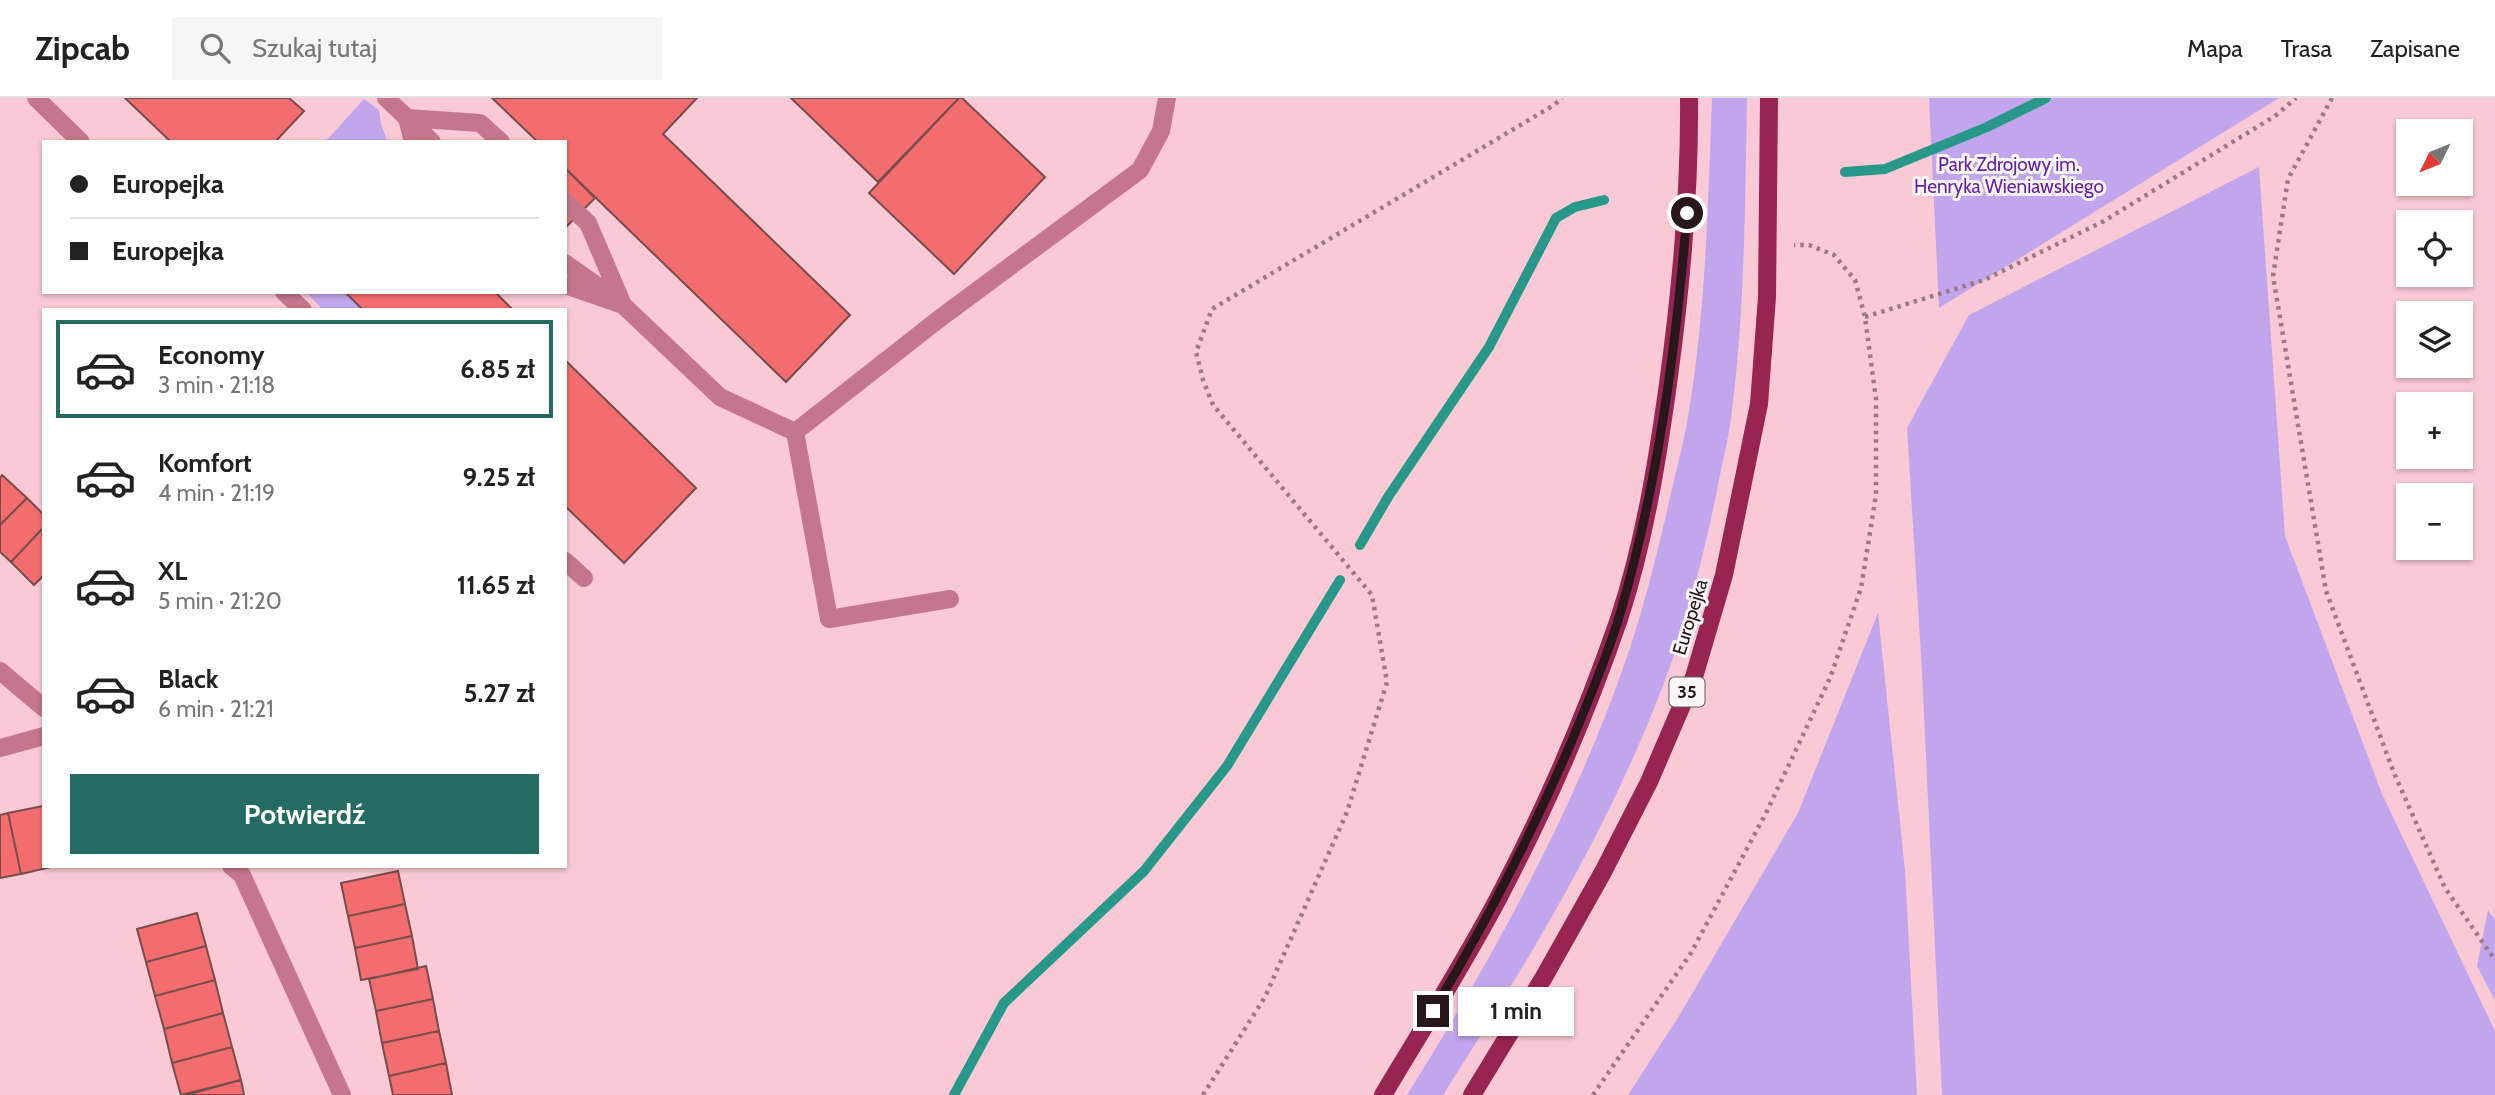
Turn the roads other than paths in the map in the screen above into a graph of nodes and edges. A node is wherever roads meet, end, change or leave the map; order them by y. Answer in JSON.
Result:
{"nodes":[{"id":1,"x":36,"y":98,"type":"edge"},
{"id":2,"x":386,"y":98,"type":"edge"},
{"id":3,"x":1167,"y":98,"type":"edge"},
{"id":4,"x":1689,"y":98,"type":"edge"},
{"id":5,"x":1769,"y":98,"type":"edge"},
{"id":6,"x":407,"y":118,"type":"junction"},
{"id":7,"x":79,"y":140,"type":"edge"},
{"id":8,"x":412,"y":140,"type":"edge"},
{"id":9,"x":430,"y":140,"type":"edge"},
{"id":10,"x":499,"y":140,"type":"edge"},
{"id":11,"x":567,"y":204,"type":"edge"},
{"id":12,"x":567,"y":264,"type":"edge"},
{"id":13,"x":567,"y":286,"type":"edge"},
{"id":14,"x":286,"y":294,"type":"edge"},
{"id":15,"x":623,"y":305,"type":"junction"},
{"id":16,"x":301,"y":308,"type":"edge"},
{"id":17,"x":795,"y":432,"type":"junction"},
{"id":18,"x":567,"y":563,"type":"edge"},
{"id":19,"x":584,"y":578,"type":"dead end"},
{"id":20,"x":950,"y":599,"type":"dead end"},
{"id":21,"x":0,"y":671,"type":"edge"},
{"id":22,"x":42,"y":706,"type":"edge"},
{"id":23,"x":42,"y":737,"type":"edge"},
{"id":24,"x":0,"y":748,"type":"edge"},
{"id":25,"x":233,"y":868,"type":"edge"},
{"id":26,"x":342,"y":1095,"type":"edge"},
{"id":27,"x":1383,"y":1095,"type":"edge"},
{"id":28,"x":1472,"y":1095,"type":"edge"}],
"edges":[{"from":1,"to":7,"type":"street"},
{"from":2,"to":6,"type":"street"},
{"from":3,"to":17,"type":"street"},
{"from":4,"to":27,"type":"main road"},
{"from":5,"to":28,"type":"main road","name":"Europejka","number":"35"},
{"from":6,"to":8,"type":"street"},
{"from":6,"to":9,"type":"street"},
{"from":6,"to":10,"type":"street"},
{"from":11,"to":15,"type":"street"},
{"from":12,"to":15,"type":"street"},
{"from":13,"to":15,"type":"street"},
{"from":14,"to":16,"type":"street"},
{"from":15,"to":17,"type":"street"},
{"from":17,"to":20,"type":"street"},
{"from":18,"to":19,"type":"street"},
{"from":21,"to":22,"type":"street"},
{"from":23,"to":24,"type":"street"},
{"from":25,"to":26,"type":"street"}]}
